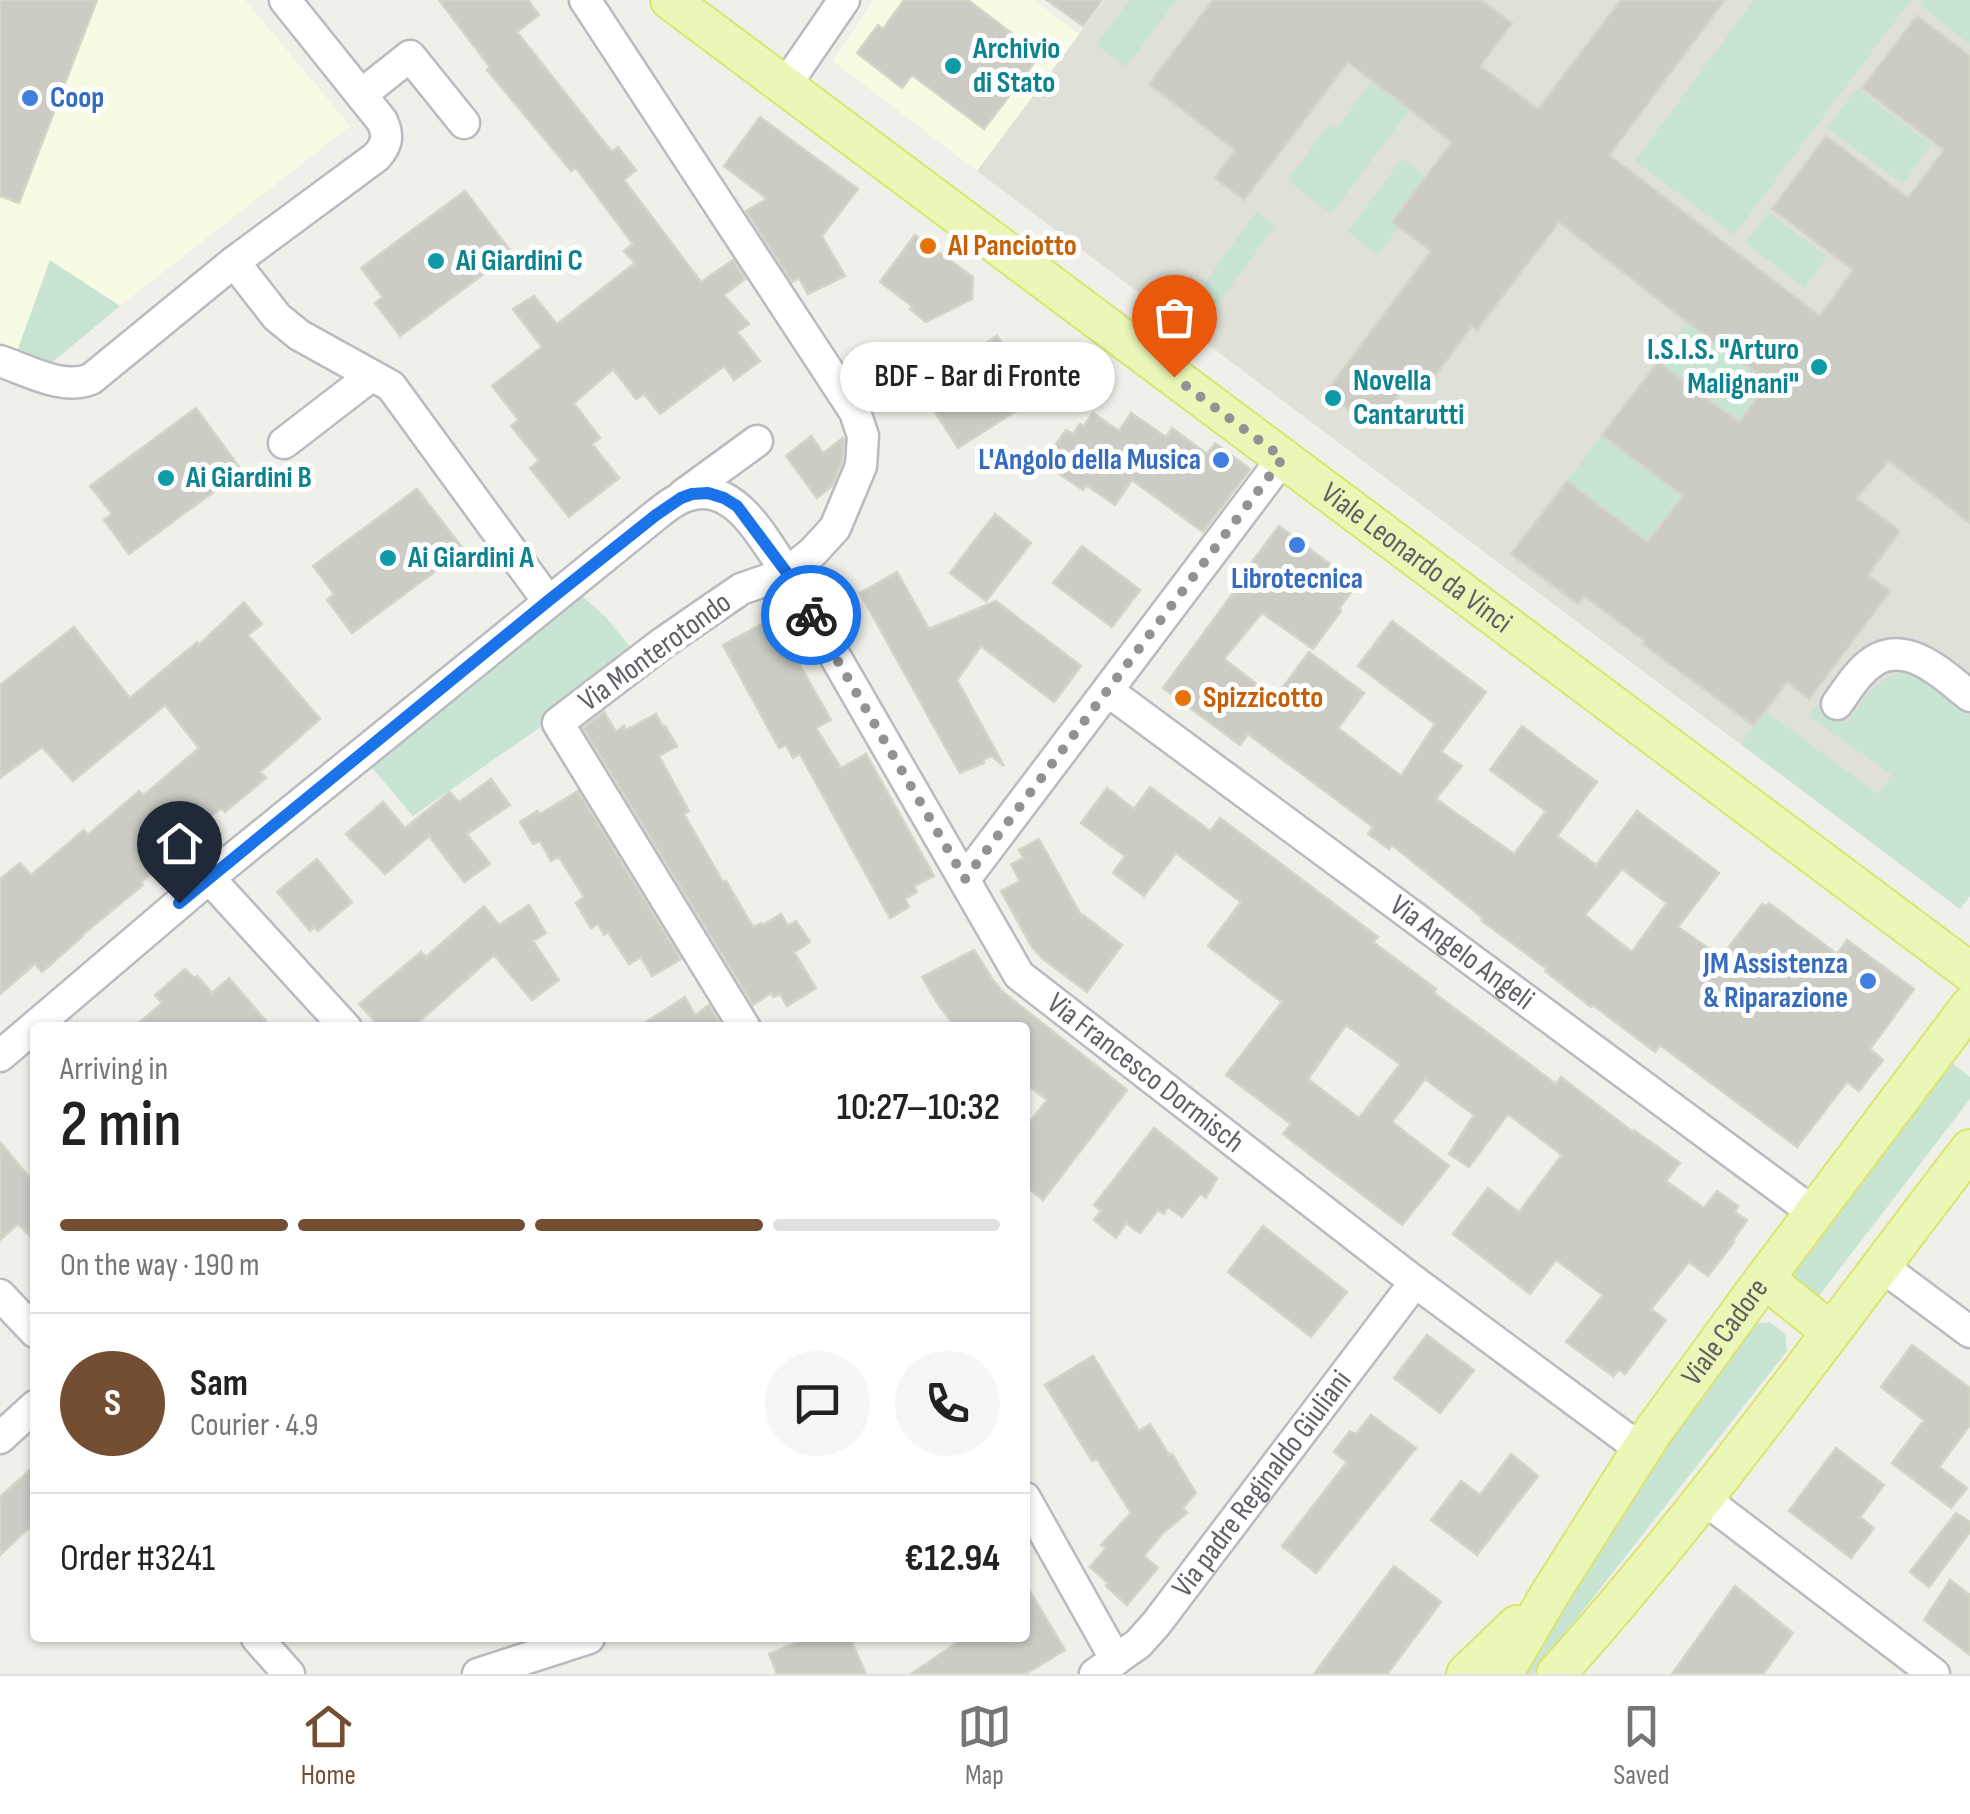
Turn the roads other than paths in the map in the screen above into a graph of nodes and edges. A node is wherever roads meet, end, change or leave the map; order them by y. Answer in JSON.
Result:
{"nodes":[{"id":1,"x":285,"y":0,"type":"edge"},
{"id":2,"x":584,"y":0,"type":"edge"},
{"id":3,"x":670,"y":0,"type":"edge"},
{"id":4,"x":844,"y":0,"type":"edge"},
{"id":5,"x":785,"y":86,"type":"junction"},
{"id":6,"x":362,"y":94,"type":"junction"},
{"id":7,"x":464,"y":122,"type":"dead end"},
{"id":8,"x":234,"y":262,"type":"junction"},
{"id":9,"x":0,"y":361,"type":"edge"},
{"id":10,"x":371,"y":376,"type":"junction"},
{"id":11,"x":757,"y":441,"type":"dead end"},
{"id":12,"x":284,"y":442,"type":"dead end"},
{"id":13,"x":1283,"y":458,"type":"junction"},
{"id":14,"x":656,"y":515,"type":"junction"},
{"id":15,"x":787,"y":573,"type":"junction"},
{"id":16,"x":548,"y":601,"type":"junction"},
{"id":17,"x":1108,"y":691,"type":"junction"},
{"id":18,"x":1970,"y":696,"type":"edge"},
{"id":19,"x":1837,"y":704,"type":"dead end"},
{"id":20,"x":209,"y":878,"type":"junction"},
{"id":21,"x":965,"y":879,"type":"junction"},
{"id":22,"x":1970,"y":972,"type":"edge"},
{"id":23,"x":1970,"y":1006,"type":"edge"},
{"id":24,"x":40,"y":1022,"type":"edge"},
{"id":25,"x":341,"y":1022,"type":"edge"},
{"id":26,"x":742,"y":1022,"type":"edge"},
{"id":27,"x":30,"y":1030,"type":"edge"},
{"id":28,"x":0,"y":1056,"type":"edge"},
{"id":29,"x":1970,"y":1149,"type":"edge"},
{"id":30,"x":1814,"y":1213,"type":"junction"},
{"id":31,"x":1880,"y":1266,"type":"junction"},
{"id":32,"x":1415,"y":1282,"type":"junction"},
{"id":33,"x":1759,"y":1287,"type":"junction"},
{"id":34,"x":0,"y":1295,"type":"edge"},
{"id":35,"x":30,"y":1327,"type":"edge"},
{"id":36,"x":1970,"y":1332,"type":"edge"},
{"id":37,"x":1825,"y":1338,"type":"junction"},
{"id":38,"x":30,"y":1411,"type":"edge"},
{"id":39,"x":0,"y":1438,"type":"edge"},
{"id":40,"x":1642,"y":1450,"type":"junction"},
{"id":41,"x":1702,"y":1498,"type":"junction"},
{"id":42,"x":1030,"y":1508,"type":"edge"},
{"id":43,"x":1551,"y":1592,"type":"junction"},
{"id":44,"x":1616,"y":1607,"type":"junction"},
{"id":45,"x":261,"y":1642,"type":"edge"},
{"id":46,"x":578,"y":1642,"type":"edge"},
{"id":47,"x":1106,"y":1667,"type":"edge"},
{"id":48,"x":289,"y":1674,"type":"edge"},
{"id":49,"x":478,"y":1674,"type":"edge"},
{"id":50,"x":1466,"y":1674,"type":"edge"},
{"id":51,"x":1503,"y":1674,"type":"edge"},
{"id":52,"x":1556,"y":1674,"type":"edge"},
{"id":53,"x":1576,"y":1674,"type":"edge"},
{"id":54,"x":1934,"y":1674,"type":"edge"}],
"edges":[{"from":1,"to":6,"type":"street"},
{"from":2,"to":15,"type":"street","name":"Via Monterotondo"},
{"from":3,"to":5,"type":"main road","name":"Viale Leonardo da Vinci"},
{"from":4,"to":5,"type":"street"},
{"from":5,"to":13,"type":"main road","name":"Viale Leonardo da Vinci"},
{"from":6,"to":7,"type":"street"},
{"from":6,"to":8,"type":"street"},
{"from":8,"to":9,"type":"street"},
{"from":8,"to":10,"type":"street"},
{"from":10,"to":12,"type":"street"},
{"from":10,"to":16,"type":"street"},
{"from":11,"to":14,"type":"street"},
{"from":13,"to":17,"type":"street"},
{"from":13,"to":22,"type":"main road","name":"Viale Leonardo da Vinci"},
{"from":14,"to":15,"type":"street","name":"Via Francesco Dormisch"},
{"from":14,"to":16,"type":"street"},
{"from":15,"to":21,"type":"street","name":"Via Francesco Dormisch"},
{"from":15,"to":26,"type":"street","name":"Via Monterotondo"},
{"from":16,"to":20,"type":"street"},
{"from":17,"to":21,"type":"street"},
{"from":17,"to":30,"type":"street","name":"Via Angelo Angeli"},
{"from":18,"to":19,"type":"street"},
{"from":20,"to":24,"type":"street"},
{"from":20,"to":25,"type":"street"},
{"from":21,"to":32,"type":"street","name":"Via Francesco Dormisch"},
{"from":23,"to":30,"type":"main road","name":"Viale Cadore"},
{"from":27,"to":28,"type":"street"},
{"from":29,"to":31,"type":"main road"},
{"from":30,"to":33,"type":"main road","name":"Viale Cadore"},
{"from":31,"to":36,"type":"street"},
{"from":31,"to":37,"type":"main road"},
{"from":32,"to":40,"type":"street","name":"Via Francesco Dormisch"},
{"from":32,"to":47,"type":"street","name":"Via padre Reginaldo Giuliani"},
{"from":33,"to":37,"type":"main road"},
{"from":33,"to":40,"type":"main road","name":"Viale Cadore"},
{"from":34,"to":35,"type":"street"},
{"from":37,"to":41,"type":"main road"},
{"from":38,"to":39,"type":"street"},
{"from":40,"to":43,"type":"main road","name":"Viale Cadore"},
{"from":41,"to":44,"type":"main road"},
{"from":41,"to":54,"type":"street"},
{"from":42,"to":47,"type":"street"},
{"from":43,"to":50,"type":"main road"},
{"from":43,"to":51,"type":"main road","name":"Viale Cadore"},
{"from":44,"to":52,"type":"main road"},
{"from":44,"to":53,"type":"main road"},
{"from":45,"to":48,"type":"street"},
{"from":46,"to":49,"type":"street"}]}
